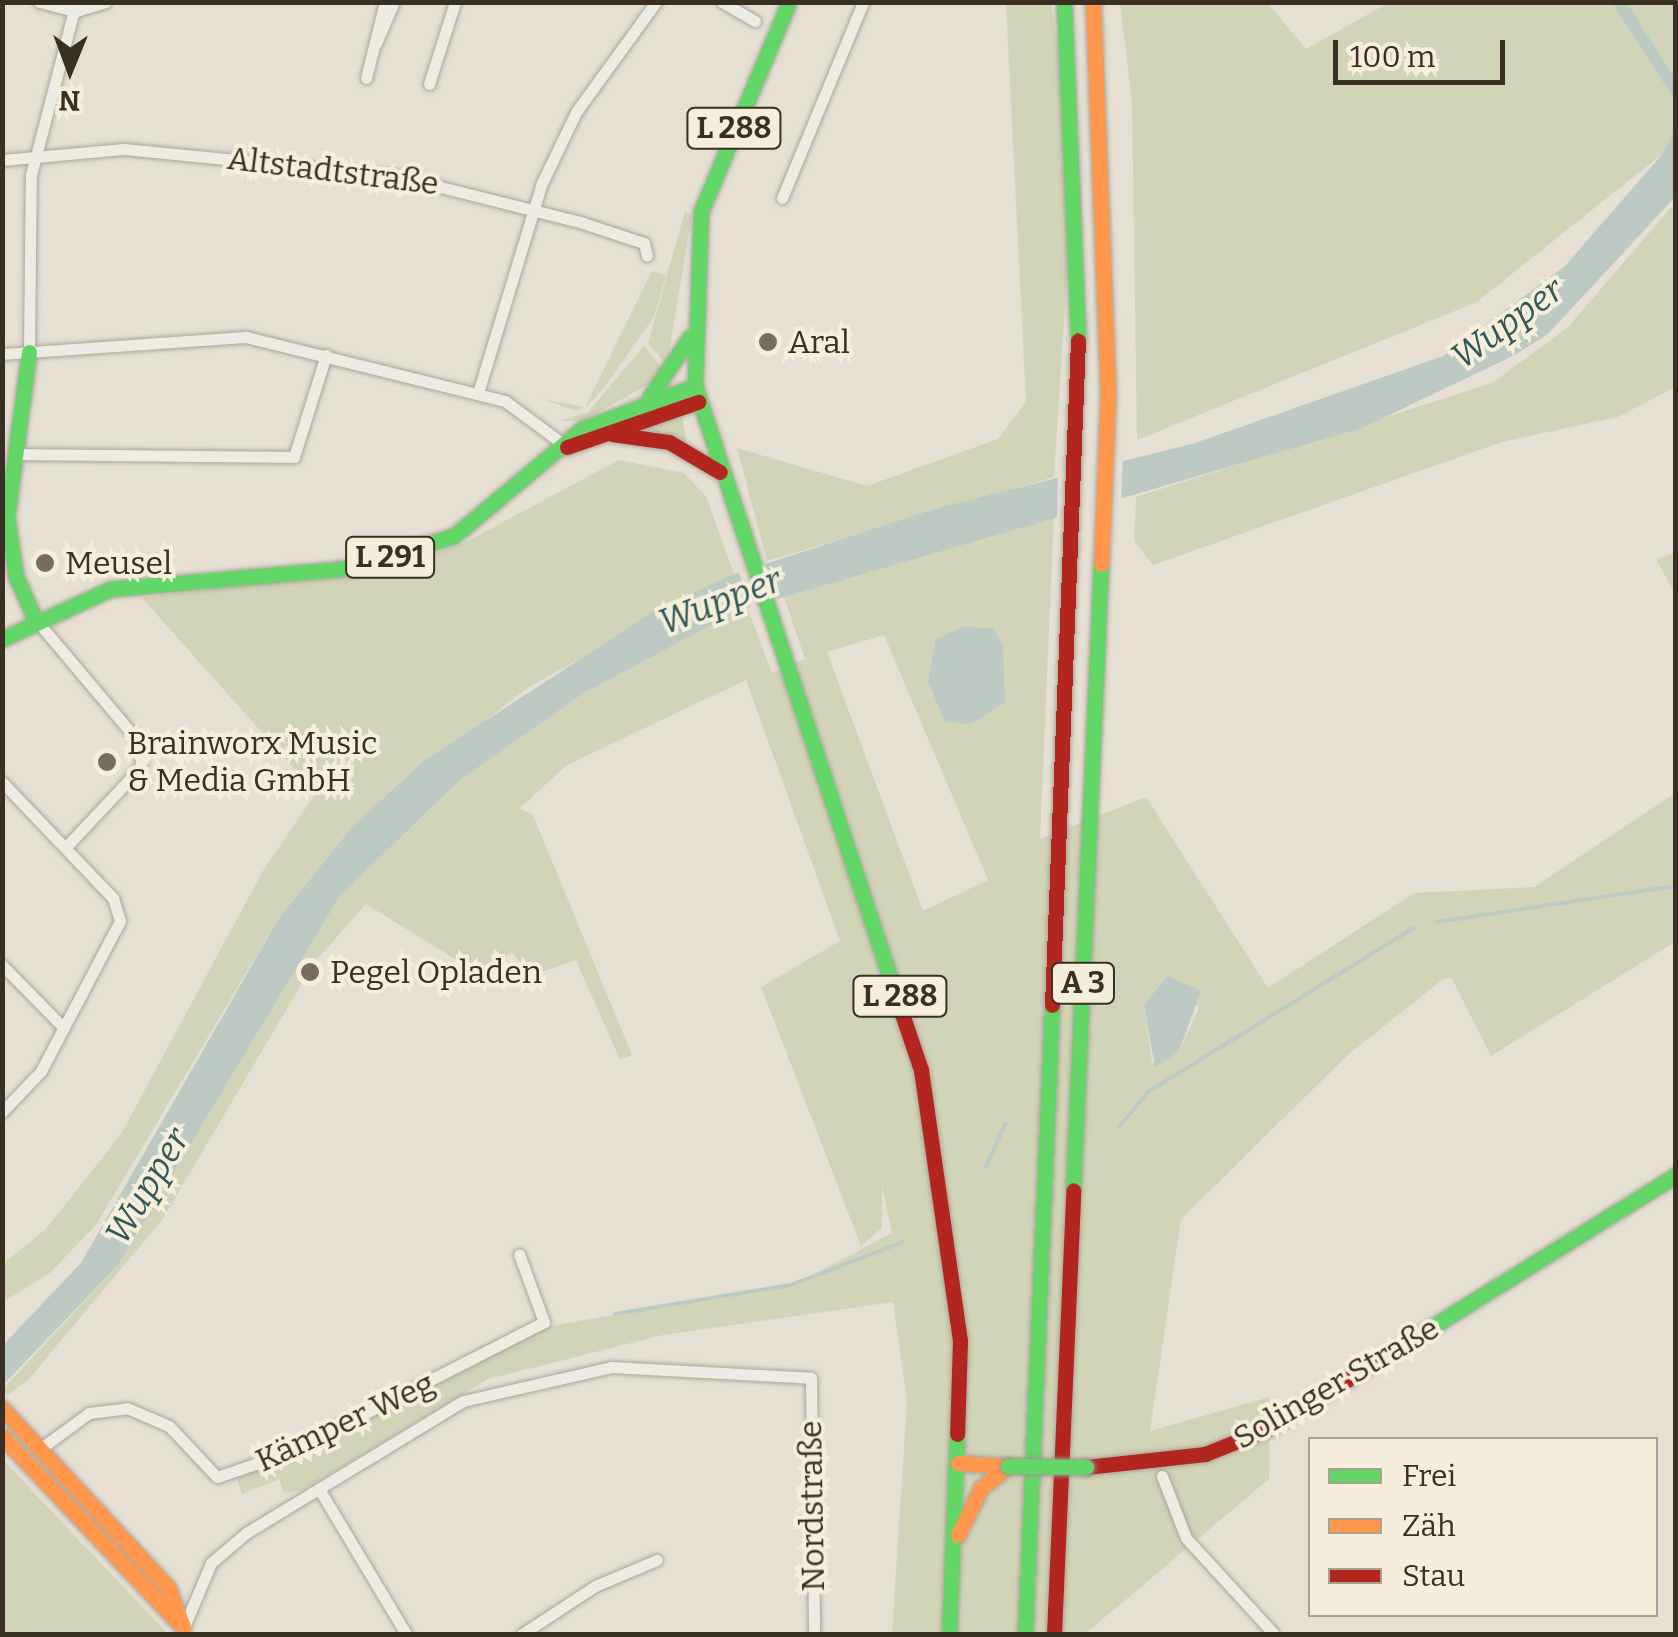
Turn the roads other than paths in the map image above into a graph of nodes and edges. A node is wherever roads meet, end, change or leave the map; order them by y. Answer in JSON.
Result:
{"nodes":[{"id":1,"x":39,"y":2,"type":"edge"},
{"id":2,"x":106,"y":2,"type":"edge"},
{"id":3,"x":385,"y":2,"type":"edge"},
{"id":4,"x":394,"y":2,"type":"edge"},
{"id":5,"x":454,"y":2,"type":"edge"},
{"id":6,"x":656,"y":2,"type":"edge"},
{"id":7,"x":722,"y":2,"type":"edge"},
{"id":8,"x":789,"y":2,"type":"edge"},
{"id":9,"x":863,"y":2,"type":"edge"},
{"id":10,"x":1064,"y":2,"type":"edge"},
{"id":11,"x":1093,"y":2,"type":"edge"},
{"id":12,"x":76,"y":7,"type":"edge"},
{"id":13,"x":755,"y":21,"type":"dead end"},
{"id":14,"x":376,"y":43,"type":"junction"},
{"id":15,"x":366,"y":78,"type":"dead end"},
{"id":16,"x":429,"y":84,"type":"dead end"},
{"id":17,"x":34,"y":153,"type":"junction"},
{"id":18,"x":2,"y":160,"type":"edge"},
{"id":19,"x":782,"y":198,"type":"dead end"},
{"id":20,"x":532,"y":207,"type":"junction"},
{"id":21,"x":647,"y":256,"type":"dead end"},
{"id":22,"x":692,"y":334,"type":"junction"},
{"id":23,"x":30,"y":352,"type":"junction"},
{"id":24,"x":2,"y":354,"type":"edge"},
{"id":25,"x":326,"y":355,"type":"junction"},
{"id":26,"x":478,"y":393,"type":"junction"},
{"id":27,"x":696,"y":394,"type":"junction"},
{"id":28,"x":649,"y":398,"type":"junction"},
{"id":29,"x":606,"y":434,"type":"junction"},
{"id":30,"x":567,"y":447,"type":"junction"},
{"id":31,"x":16,"y":454,"type":"junction"},
{"id":32,"x":720,"y":472,"type":"junction"},
{"id":33,"x":5,"y":517,"type":"edge"},
{"id":34,"x":35,"y":620,"type":"junction"},
{"id":35,"x":2,"y":640,"type":"edge"},
{"id":36,"x":2,"y":782,"type":"edge"},
{"id":37,"x":66,"y":847,"type":"junction"},
{"id":38,"x":2,"y":964,"type":"edge"},
{"id":39,"x":64,"y":1028,"type":"junction"},
{"id":40,"x":2,"y":1112,"type":"edge"},
{"id":41,"x":1676,"y":1175,"type":"edge"},
{"id":42,"x":519,"y":1254,"type":"dead end"},
{"id":43,"x":2,"y":1408,"type":"edge"},
{"id":44,"x":2,"y":1436,"type":"edge"},
{"id":45,"x":40,"y":1449,"type":"junction"},
{"id":46,"x":25,"y":1461,"type":"junction"},
{"id":47,"x":958,"y":1463,"type":"junction"},
{"id":48,"x":1008,"y":1466,"type":"junction"},
{"id":49,"x":1162,"y":1476,"type":"dead end"},
{"id":50,"x":319,"y":1489,"type":"junction"},
{"id":51,"x":954,"y":1544,"type":"junction"},
{"id":52,"x":657,"y":1560,"type":"dead end"},
{"id":53,"x":184,"y":1632,"type":"edge"},
{"id":54,"x":406,"y":1634,"type":"edge"},
{"id":55,"x":522,"y":1634,"type":"edge"},
{"id":56,"x":814,"y":1634,"type":"edge"},
{"id":57,"x":949,"y":1634,"type":"edge"},
{"id":58,"x":1025,"y":1634,"type":"edge"},
{"id":59,"x":1054,"y":1634,"type":"edge"},
{"id":60,"x":1274,"y":1634,"type":"edge"}],
"edges":[{"from":1,"to":12,"type":"street"},
{"from":2,"to":12,"type":"street"},
{"from":3,"to":14,"type":"street"},
{"from":4,"to":14,"type":"street"},
{"from":5,"to":16,"type":"street"},
{"from":6,"to":20,"type":"street"},
{"from":7,"to":13,"type":"street"},
{"from":8,"to":22,"type":"main road","number":"L 288"},
{"from":9,"to":19,"type":"street"},
{"from":10,"to":58,"type":"main road","number":"A 3"},
{"from":11,"to":59,"type":"main road","number":"A 3"},
{"from":12,"to":17,"type":"street"},
{"from":14,"to":15,"type":"street"},
{"from":17,"to":18,"type":"street","name":"Altstadtstraße"},
{"from":17,"to":20,"type":"street","name":"Altstadtstraße"},
{"from":17,"to":23,"type":"street"},
{"from":20,"to":21,"type":"street","name":"Altstadtstraße"},
{"from":20,"to":26,"type":"street"},
{"from":22,"to":27,"type":"main road","number":"L 288"},
{"from":22,"to":28,"type":"main road"},
{"from":23,"to":24,"type":"street"},
{"from":23,"to":25,"type":"street"},
{"from":23,"to":31,"type":"main road"},
{"from":25,"to":26,"type":"street"},
{"from":25,"to":31,"type":"street"},
{"from":26,"to":30,"type":"street"},
{"from":27,"to":28,"type":"main road","number":"L 291"},
{"from":27,"to":29,"type":"main road","number":"L 291"},
{"from":27,"to":32,"type":"main road","number":"L 288"},
{"from":28,"to":30,"type":"main road","number":"L 291"},
{"from":29,"to":30,"type":"main road","number":"L 291"},
{"from":29,"to":32,"type":"main road"},
{"from":30,"to":34,"type":"main road","number":"L 291"},
{"from":31,"to":33,"type":"main road"},
{"from":32,"to":47,"type":"main road","number":"L 288"},
{"from":33,"to":34,"type":"main road"},
{"from":34,"to":35,"type":"main road","number":"L 291"},
{"from":34,"to":37,"type":"street"},
{"from":36,"to":37,"type":"street"},
{"from":37,"to":39,"type":"street"},
{"from":38,"to":39,"type":"street"},
{"from":39,"to":40,"type":"street"},
{"from":41,"to":48,"type":"main road","name":"Solinger Straße","bridge":true},
{"from":42,"to":45,"type":"street","name":"Kämper Weg"},
{"from":43,"to":45,"type":"main road"},
{"from":44,"to":46,"type":"main road"},
{"from":45,"to":46,"type":"main road"},
{"from":45,"to":53,"type":"main road"},
{"from":46,"to":53,"type":"main road"},
{"from":47,"to":48,"type":"main road","name":"Solinger Straße"},
{"from":47,"to":51,"type":"main road","number":"L 288"},
{"from":48,"to":51,"type":"main road"},
{"from":49,"to":60,"type":"street"},
{"from":50,"to":53,"type":"street"},
{"from":50,"to":54,"type":"street"},
{"from":50,"to":56,"type":"street","name":"Nordstraße"},
{"from":51,"to":57,"type":"main road","number":"L 288"},
{"from":52,"to":55,"type":"street"}]}
